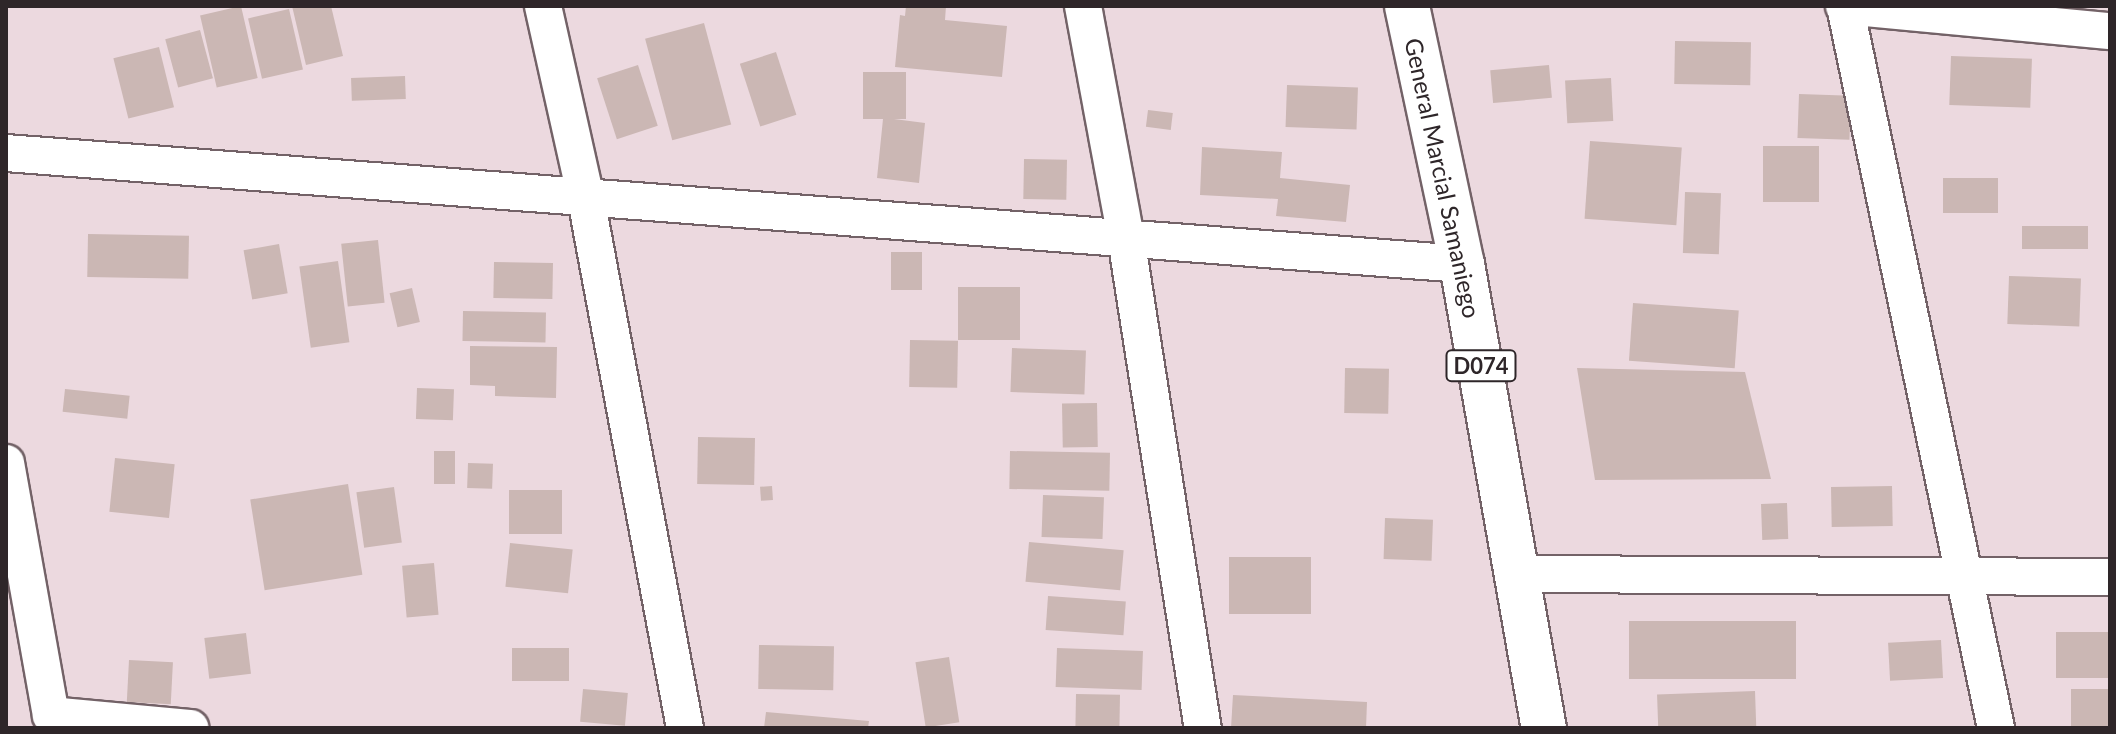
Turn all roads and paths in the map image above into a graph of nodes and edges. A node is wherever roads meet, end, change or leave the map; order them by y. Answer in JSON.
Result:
{"nodes":[{"id":1,"x":543,"y":6,"type":"edge"},
{"id":2,"x":1083,"y":6,"type":"edge"},
{"id":3,"x":1407,"y":6,"type":"edge"},
{"id":4,"x":1844,"y":6,"type":"edge"},
{"id":5,"x":2110,"y":14,"type":"edge"},
{"id":6,"x":2061,"y":26,"type":"junction"},
{"id":7,"x":2110,"y":31,"type":"edge"},
{"id":8,"x":6,"y":153,"type":"edge"},
{"id":9,"x":586,"y":199,"type":"junction"},
{"id":10,"x":1126,"y":238,"type":"junction"},
{"id":11,"x":1462,"y":264,"type":"junction"},
{"id":12,"x":6,"y":463,"type":"edge"},
{"id":13,"x":1520,"y":574,"type":"junction"},
{"id":14,"x":1965,"y":574,"type":"junction"},
{"id":15,"x":2110,"y":577,"type":"edge"},
{"id":16,"x":190,"y":728,"type":"edge"},
{"id":17,"x":685,"y":728,"type":"edge"},
{"id":18,"x":1203,"y":728,"type":"edge"},
{"id":19,"x":1544,"y":728,"type":"edge"},
{"id":20,"x":1996,"y":728,"type":"edge"}],
"edges":[{"from":1,"to":9,"type":"street"},
{"from":2,"to":10,"type":"street"},
{"from":3,"to":11,"type":"main road","name":"General Marcial Samaniego","number":"D074"},
{"from":4,"to":6,"type":"street"},
{"from":4,"to":14,"type":"street"},
{"from":5,"to":6,"type":"street"},
{"from":6,"to":7,"type":"street"},
{"from":8,"to":9,"type":"street"},
{"from":9,"to":10,"type":"street"},
{"from":9,"to":17,"type":"street"},
{"from":10,"to":11,"type":"street"},
{"from":10,"to":18,"type":"street"},
{"from":11,"to":13,"type":"main road","name":"General Marcial Samaniego","number":"D074"},
{"from":12,"to":16,"type":"street"},
{"from":13,"to":14,"type":"street"},
{"from":13,"to":19,"type":"main road","name":"General Marcial Samaniego","number":"D074"},
{"from":14,"to":15,"type":"street"},
{"from":14,"to":20,"type":"street"}]}
